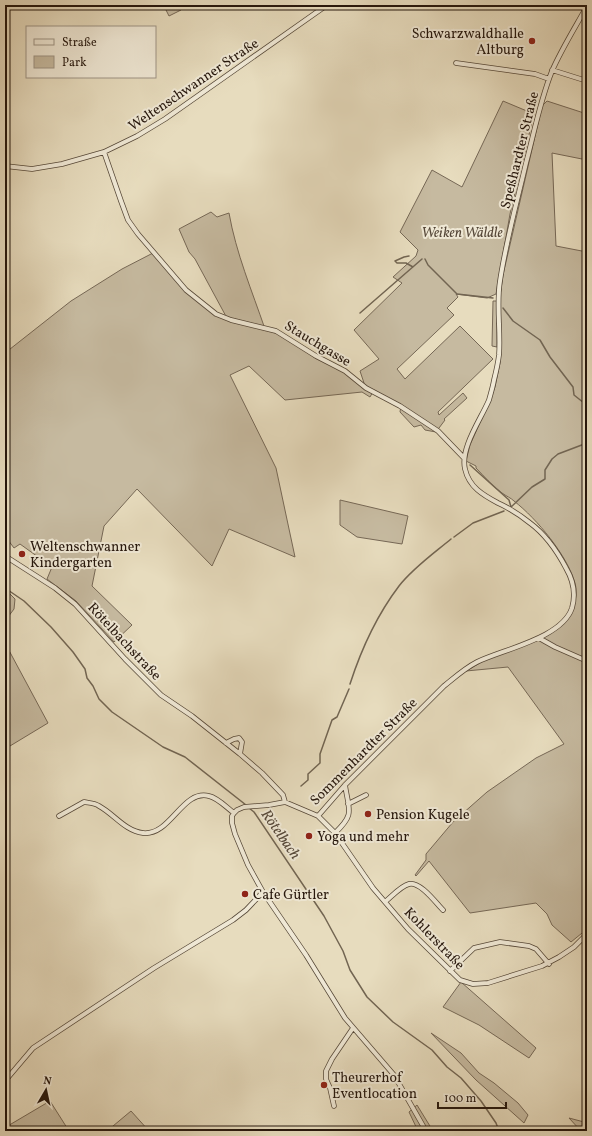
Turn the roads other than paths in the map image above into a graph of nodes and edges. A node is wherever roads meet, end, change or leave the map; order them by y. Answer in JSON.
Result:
{"nodes":[{"id":1,"x":327,"y":5,"type":"edge"},
{"id":2,"x":587,"y":6,"type":"edge"},
{"id":3,"x":456,"y":63,"type":"dead end"},
{"id":4,"x":552,"y":70,"type":"junction"},
{"id":5,"x":549,"y":79,"type":"junction"},
{"id":6,"x":587,"y":81,"type":"edge"},
{"id":7,"x":104,"y":152,"type":"junction"},
{"id":8,"x":5,"y":166,"type":"edge"},
{"id":9,"x":464,"y":458,"type":"junction"},
{"id":10,"x":5,"y":556,"type":"edge"},
{"id":11,"x":539,"y":638,"type":"junction"},
{"id":12,"x":587,"y":661,"type":"edge"},
{"id":13,"x":226,"y":743,"type":"junction"},
{"id":14,"x":240,"y":754,"type":"junction"},
{"id":15,"x":345,"y":785,"type":"junction"},
{"id":16,"x":366,"y":795,"type":"dead end"},
{"id":17,"x":285,"y":802,"type":"junction"},
{"id":18,"x":348,"y":804,"type":"junction"},
{"id":19,"x":234,"y":813,"type":"junction"},
{"id":20,"x":59,"y":816,"type":"dead end"},
{"id":21,"x":318,"y":816,"type":"junction"},
{"id":22,"x":335,"y":833,"type":"junction"},
{"id":23,"x":262,"y":892,"type":"junction"},
{"id":24,"x":386,"y":901,"type":"junction"},
{"id":25,"x":443,"y":910,"type":"dead end"},
{"id":26,"x":587,"y":934,"type":"edge"},
{"id":27,"x":549,"y":964,"type":"junction"},
{"id":28,"x":450,"y":971,"type":"junction"},
{"id":29,"x":354,"y":1029,"type":"junction"},
{"id":30,"x":5,"y":1081,"type":"edge"},
{"id":31,"x":334,"y":1106,"type":"dead end"},
{"id":32,"x":426,"y":1131,"type":"edge"}],
"edges":[{"from":1,"to":7,"type":"street","name":"Weltenschwanner Straße"},
{"from":2,"to":4,"type":"street","name":"Speßhardter Straße"},
{"from":3,"to":5,"type":"street"},
{"from":4,"to":5,"type":"street","name":"Speßhardter Straße"},
{"from":4,"to":6,"type":"street"},
{"from":5,"to":9,"type":"street","name":"Speßhardter Straße"},
{"from":7,"to":8,"type":"street","name":"Weltenschwanner Straße"},
{"from":7,"to":9,"type":"street","name":"Stauchgasse"},
{"from":9,"to":11,"type":"street","name":"Sommenhardter Straße"},
{"from":10,"to":13,"type":"street","name":"Rötelbachstraße"},
{"from":11,"to":12,"type":"street"},
{"from":11,"to":15,"type":"street","name":"Sommenhardter Straße"},
{"from":13,"to":14,"type":"street","name":"Rötelbachstraße"},
{"from":13,"to":14,"type":"street"},
{"from":14,"to":17,"type":"street","name":"Rötelbachstraße"},
{"from":15,"to":18,"type":"street"},
{"from":15,"to":21,"type":"street","name":"Sommenhardter Straße"},
{"from":16,"to":18,"type":"street"},
{"from":17,"to":19,"type":"street"},
{"from":17,"to":21,"type":"street","name":"Sommenhardter Straße"},
{"from":18,"to":22,"type":"street"},
{"from":19,"to":20,"type":"street"},
{"from":19,"to":23,"type":"street"},
{"from":21,"to":22,"type":"street","name":"Kohlerstraße"},
{"from":22,"to":24,"type":"street","name":"Kohlerstraße"},
{"from":23,"to":29,"type":"street"},
{"from":23,"to":30,"type":"street"},
{"from":24,"to":25,"type":"street"},
{"from":24,"to":28,"type":"street","name":"Kohlerstraße"},
{"from":26,"to":27,"type":"street","name":"Kohlerstraße"},
{"from":27,"to":28,"type":"street","name":"Kohlerstraße"},
{"from":27,"to":28,"type":"street"},
{"from":29,"to":31,"type":"street"},
{"from":29,"to":32,"type":"street"}]}
